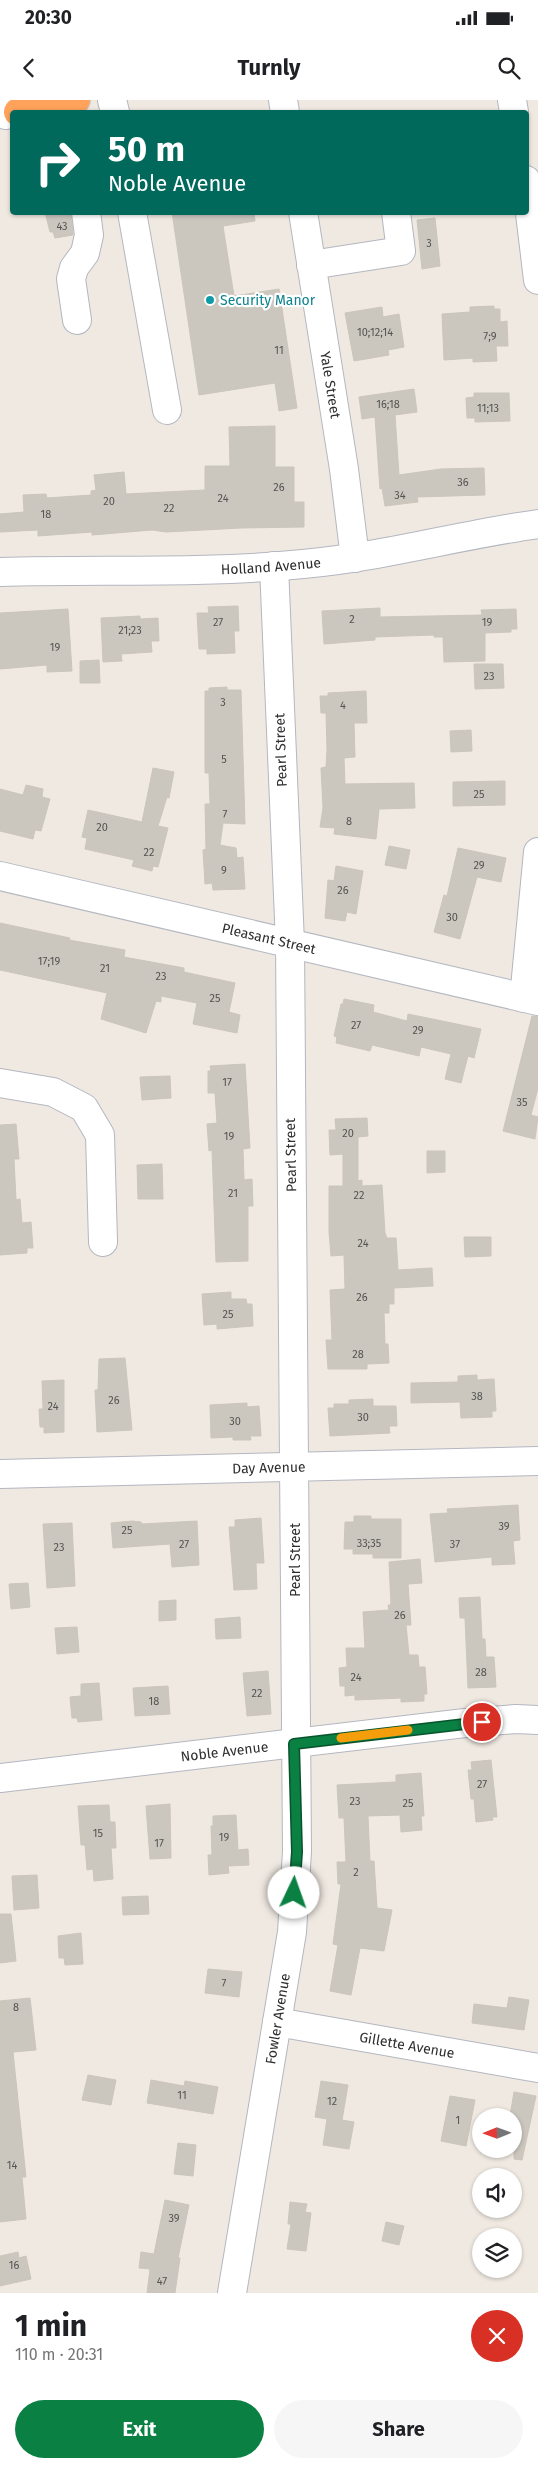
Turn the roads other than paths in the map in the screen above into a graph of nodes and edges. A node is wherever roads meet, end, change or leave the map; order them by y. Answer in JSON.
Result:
{"nodes":[{"id":1,"x":72,"y":105,"type":"edge"},
{"id":2,"x":14,"y":110,"type":"edge"},
{"id":3,"x":529,"y":205,"type":"edge"},
{"id":4,"x":86,"y":215,"type":"edge"},
{"id":5,"x":133,"y":215,"type":"edge"},
{"id":6,"x":303,"y":215,"type":"edge"},
{"id":7,"x":396,"y":215,"type":"edge"},
{"id":8,"x":310,"y":266,"type":"junction"},
{"id":9,"x":538,"y":280,"type":"edge"},
{"id":10,"x":77,"y":320,"type":"dead end"},
{"id":11,"x":167,"y":410,"type":"dead end"},
{"id":12,"x":538,"y":524,"type":"edge"},
{"id":13,"x":355,"y":558,"type":"junction"},
{"id":14,"x":274,"y":566,"type":"junction"},
{"id":15,"x":0,"y":572,"type":"edge"},
{"id":16,"x":538,"y":852,"type":"edge"},
{"id":17,"x":0,"y":876,"type":"edge"},
{"id":18,"x":290,"y":943,"type":"junction"},
{"id":19,"x":531,"y":999,"type":"edge"},
{"id":20,"x":0,"y":1083,"type":"edge"},
{"id":21,"x":104,"y":1242,"type":"dead end"},
{"id":22,"x":538,"y":1461,"type":"edge"},
{"id":23,"x":295,"y":1467,"type":"junction"},
{"id":24,"x":0,"y":1474,"type":"edge"},
{"id":25,"x":538,"y":1720,"type":"edge"},
{"id":26,"x":294,"y":1744,"type":"junction"},
{"id":27,"x":0,"y":1778,"type":"edge"},
{"id":28,"x":277,"y":2022,"type":"junction"},
{"id":29,"x":538,"y":2068,"type":"edge"},
{"id":30,"x":232,"y":2293,"type":"edge"}],
"edges":[{"from":1,"to":2,"type":"highway"},
{"from":3,"to":9,"type":"street"},
{"from":4,"to":10,"type":"street"},
{"from":5,"to":11,"type":"street"},
{"from":6,"to":8,"type":"street","name":"Yale Street"},
{"from":7,"to":8,"type":"street"},
{"from":8,"to":13,"type":"street","name":"Yale Street"},
{"from":12,"to":13,"type":"street","name":"Holland Avenue"},
{"from":13,"to":14,"type":"street","name":"Holland Avenue"},
{"from":14,"to":15,"type":"street","name":"Holland Avenue"},
{"from":14,"to":18,"type":"street","name":"Pearl Street"},
{"from":16,"to":19,"type":"street"},
{"from":17,"to":18,"type":"street","name":"Pleasant Street"},
{"from":18,"to":19,"type":"street","name":"Pleasant Street"},
{"from":18,"to":23,"type":"street","name":"Pearl Street"},
{"from":20,"to":21,"type":"street"},
{"from":22,"to":23,"type":"street","name":"Day Avenue"},
{"from":23,"to":24,"type":"street","name":"Day Avenue"},
{"from":23,"to":26,"type":"street","name":"Pearl Street"},
{"from":25,"to":26,"type":"street","name":"Noble Avenue"},
{"from":26,"to":27,"type":"street","name":"Noble Avenue"},
{"from":26,"to":28,"type":"street","name":"Fowler Avenue"},
{"from":28,"to":29,"type":"street","name":"Gillette Avenue"},
{"from":28,"to":30,"type":"street","name":"Fowler Avenue"}]}
